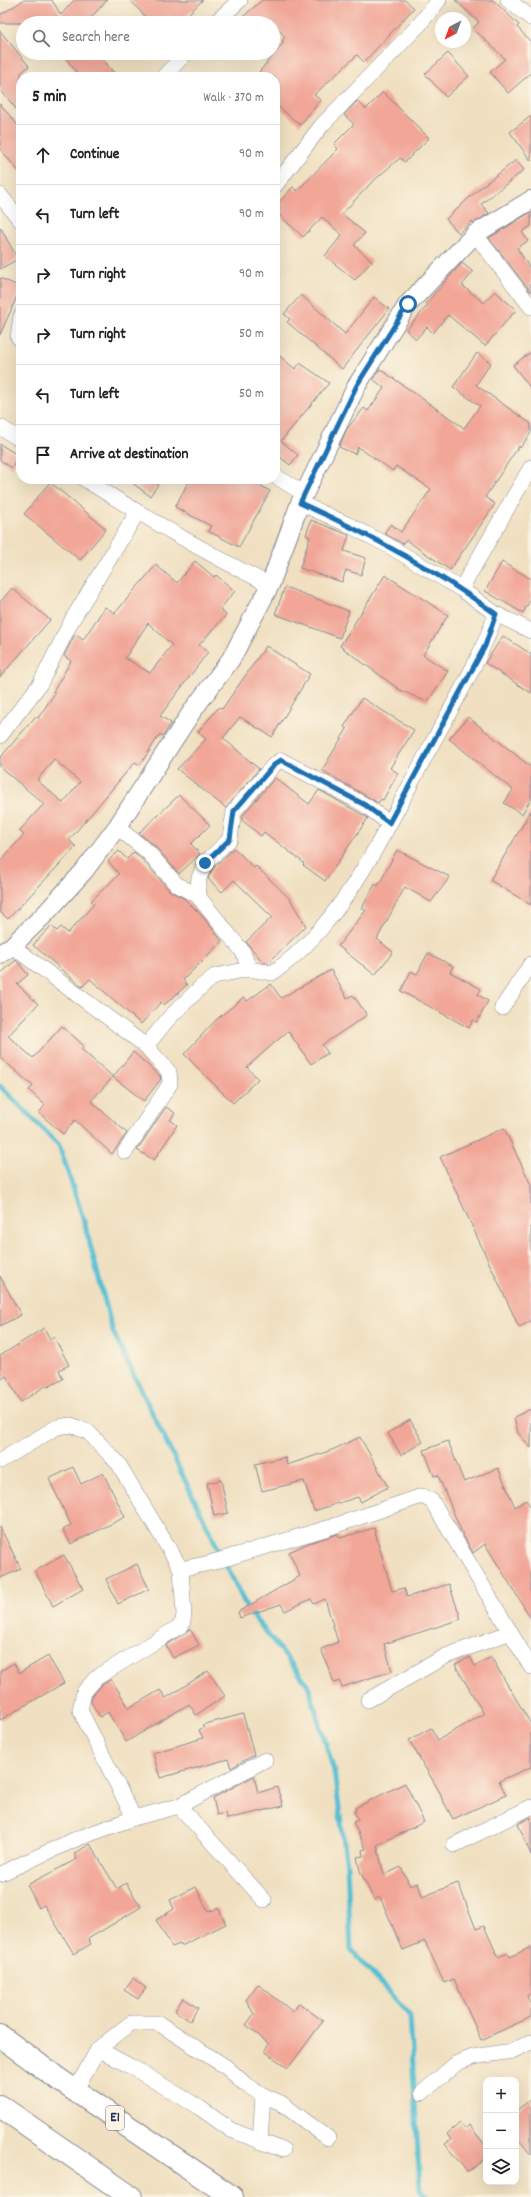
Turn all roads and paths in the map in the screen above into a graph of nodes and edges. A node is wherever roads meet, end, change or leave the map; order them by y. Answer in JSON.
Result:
{"nodes":[{"id":1,"x":240,"y":0,"type":"edge"},
{"id":2,"x":439,"y":0,"type":"edge"},
{"id":3,"x":508,"y":0,"type":"edge"},
{"id":4,"x":223,"y":16,"type":"edge"},
{"id":5,"x":531,"y":18,"type":"edge"},
{"id":6,"x":179,"y":60,"type":"edge"},
{"id":7,"x":168,"y":72,"type":"edge"},
{"id":8,"x":280,"y":180,"type":"edge"},
{"id":9,"x":0,"y":196,"type":"edge"},
{"id":10,"x":531,"y":200,"type":"edge"},
{"id":11,"x":16,"y":215,"type":"edge"},
{"id":12,"x":476,"y":234,"type":"junction"},
{"id":13,"x":531,"y":307,"type":"edge"},
{"id":14,"x":0,"y":427,"type":"edge"},
{"id":15,"x":16,"y":437,"type":"edge"},
{"id":16,"x":531,"y":467,"type":"edge"},
{"id":17,"x":280,"y":480,"type":"edge"},
{"id":18,"x":92,"y":484,"type":"edge"},
{"id":19,"x":303,"y":499,"type":"junction"},
{"id":20,"x":137,"y":512,"type":"junction"},
{"id":21,"x":270,"y":585,"type":"junction"},
{"id":22,"x":461,"y":589,"type":"junction"},
{"id":23,"x":496,"y":614,"type":"junction"},
{"id":24,"x":531,"y":631,"type":"edge"},
{"id":25,"x":0,"y":736,"type":"edge"},
{"id":26,"x":389,"y":823,"type":"junction"},
{"id":27,"x":117,"y":827,"type":"junction"},
{"id":28,"x":197,"y":895,"type":"junction"},
{"id":29,"x":6,"y":950,"type":"edge"},
{"id":30,"x":531,"y":964,"type":"edge"},
{"id":31,"x":249,"y":970,"type":"junction"},
{"id":32,"x":502,"y":1008,"type":"dead end"},
{"id":33,"x":146,"y":1046,"type":"junction"},
{"id":34,"x":125,"y":1152,"type":"dead end"},
{"id":35,"x":0,"y":1461,"type":"edge"},
{"id":36,"x":181,"y":1569,"type":"junction"},
{"id":37,"x":511,"y":1632,"type":"junction"},
{"id":38,"x":531,"y":1667,"type":"edge"},
{"id":39,"x":368,"y":1700,"type":"dead end"},
{"id":40,"x":265,"y":1760,"type":"dead end"},
{"id":41,"x":180,"y":1806,"type":"junction"},
{"id":42,"x":531,"y":1808,"type":"edge"},
{"id":43,"x":134,"y":1818,"type":"junction"},
{"id":44,"x":454,"y":1846,"type":"dead end"},
{"id":45,"x":0,"y":1874,"type":"edge"},
{"id":46,"x":264,"y":1900,"type":"dead end"},
{"id":47,"x":0,"y":2036,"type":"edge"},
{"id":48,"x":531,"y":2042,"type":"edge"},
{"id":49,"x":98,"y":2049,"type":"junction"},
{"id":50,"x":75,"y":2091,"type":"junction"},
{"id":51,"x":422,"y":2093,"type":"dead end"},
{"id":52,"x":263,"y":2096,"type":"junction"},
{"id":53,"x":0,"y":2106,"type":"edge"},
{"id":54,"x":328,"y":2138,"type":"dead end"},
{"id":55,"x":260,"y":2141,"type":"junction"},
{"id":56,"x":283,"y":2150,"type":"dead end"},
{"id":57,"x":131,"y":2197,"type":"edge"},
{"id":58,"x":232,"y":2197,"type":"edge"}],
"edges":[{"from":1,"to":4,"type":"street"},
{"from":2,"to":8,"type":"street"},
{"from":3,"to":5,"type":"street"},
{"from":6,"to":7,"type":"street"},
{"from":9,"to":11,"type":"street"},
{"from":10,"to":12,"type":"street"},
{"from":12,"to":13,"type":"street"},
{"from":12,"to":19,"type":"street"},
{"from":14,"to":15,"type":"street"},
{"from":16,"to":22,"type":"street"},
{"from":17,"to":19,"type":"street"},
{"from":18,"to":20,"type":"street"},
{"from":19,"to":21,"type":"street"},
{"from":19,"to":22,"type":"street"},
{"from":20,"to":21,"type":"street"},
{"from":20,"to":25,"type":"street"},
{"from":21,"to":27,"type":"street"},
{"from":22,"to":23,"type":"street"},
{"from":23,"to":24,"type":"street"},
{"from":23,"to":26,"type":"street"},
{"from":26,"to":28,"type":"street"},
{"from":26,"to":31,"type":"street"},
{"from":27,"to":28,"type":"street"},
{"from":27,"to":29,"type":"street"},
{"from":28,"to":31,"type":"street"},
{"from":29,"to":33,"type":"street"},
{"from":30,"to":32,"type":"street"},
{"from":31,"to":33,"type":"street"},
{"from":33,"to":34,"type":"street"},
{"from":35,"to":36,"type":"street"},
{"from":36,"to":37,"type":"street"},
{"from":36,"to":43,"type":"street"},
{"from":37,"to":38,"type":"street"},
{"from":37,"to":39,"type":"street"},
{"from":40,"to":41,"type":"street"},
{"from":41,"to":43,"type":"street"},
{"from":41,"to":46,"type":"street"},
{"from":42,"to":44,"type":"street"},
{"from":43,"to":45,"type":"street"},
{"from":47,"to":50,"type":"highway","number":"E1"},
{"from":48,"to":51,"type":"street"},
{"from":49,"to":50,"type":"street"},
{"from":49,"to":52,"type":"street"},
{"from":49,"to":55,"type":"street"},
{"from":50,"to":58,"type":"highway","number":"E1"},
{"from":52,"to":54,"type":"street"},
{"from":52,"to":55,"type":"street"},
{"from":53,"to":57,"type":"highway"},
{"from":55,"to":56,"type":"street"}]}
